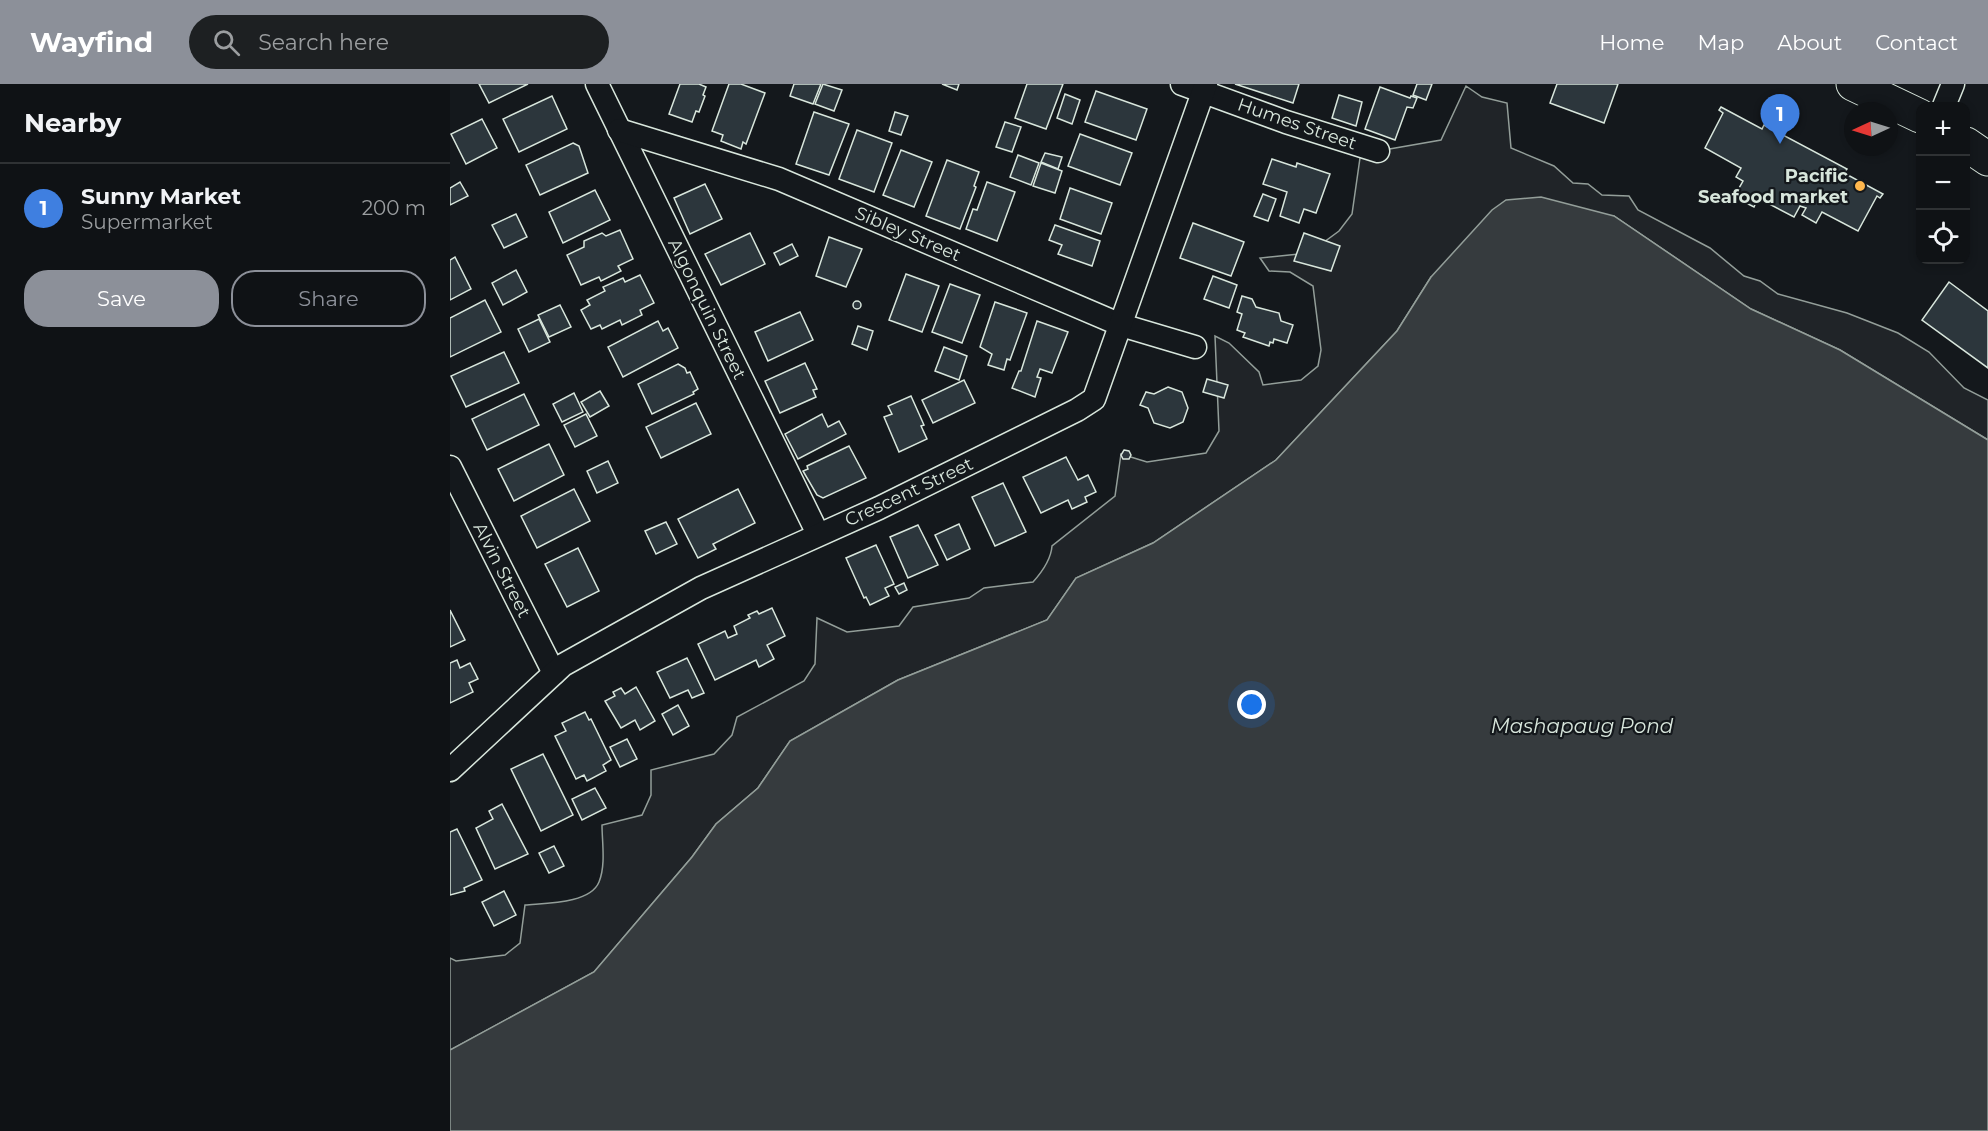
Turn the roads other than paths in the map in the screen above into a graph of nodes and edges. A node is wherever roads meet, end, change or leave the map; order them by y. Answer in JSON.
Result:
{"nodes":[{"id":1,"x":597,"y":84,"type":"edge"},
{"id":2,"x":1853,"y":84,"type":"edge"},
{"id":3,"x":1953,"y":84,"type":"edge"},
{"id":4,"x":1197,"y":87,"type":"edge"},
{"id":5,"x":1946,"y":102,"type":"edge"},
{"id":6,"x":1916,"y":114,"type":"edge"},
{"id":7,"x":619,"y":130,"type":"junction"},
{"id":8,"x":1970,"y":147,"type":"edge"},
{"id":9,"x":1378,"y":151,"type":"dead end"},
{"id":10,"x":1988,"y":159,"type":"edge"},
{"id":11,"x":1121,"y":325,"type":"junction"},
{"id":12,"x":1195,"y":347,"type":"dead end"},
{"id":13,"x":450,"y":468,"type":"edge"},
{"id":14,"x":818,"y":534,"type":"junction"},
{"id":15,"x":554,"y":673,"type":"junction"},
{"id":16,"x":450,"y":771,"type":"edge"}],
"edges":[{"from":1,"to":7,"type":"street","name":"Algonquin Street"},
{"from":2,"to":6,"type":"main road"},
{"from":3,"to":5,"type":"street"},
{"from":4,"to":9,"type":"street","name":"Humes Street"},
{"from":4,"to":11,"type":"street","name":"Crescent Street"},
{"from":7,"to":11,"type":"street","name":"Sibley Street"},
{"from":7,"to":14,"type":"street","name":"Algonquin Street"},
{"from":8,"to":10,"type":"main road"},
{"from":11,"to":12,"type":"street","name":"Sibley Street"},
{"from":11,"to":14,"type":"street","name":"Crescent Street"},
{"from":13,"to":15,"type":"street","name":"Alvin Street"},
{"from":14,"to":15,"type":"street","name":"Crescent Street"},
{"from":15,"to":16,"type":"street","name":"Crescent Street"}]}
